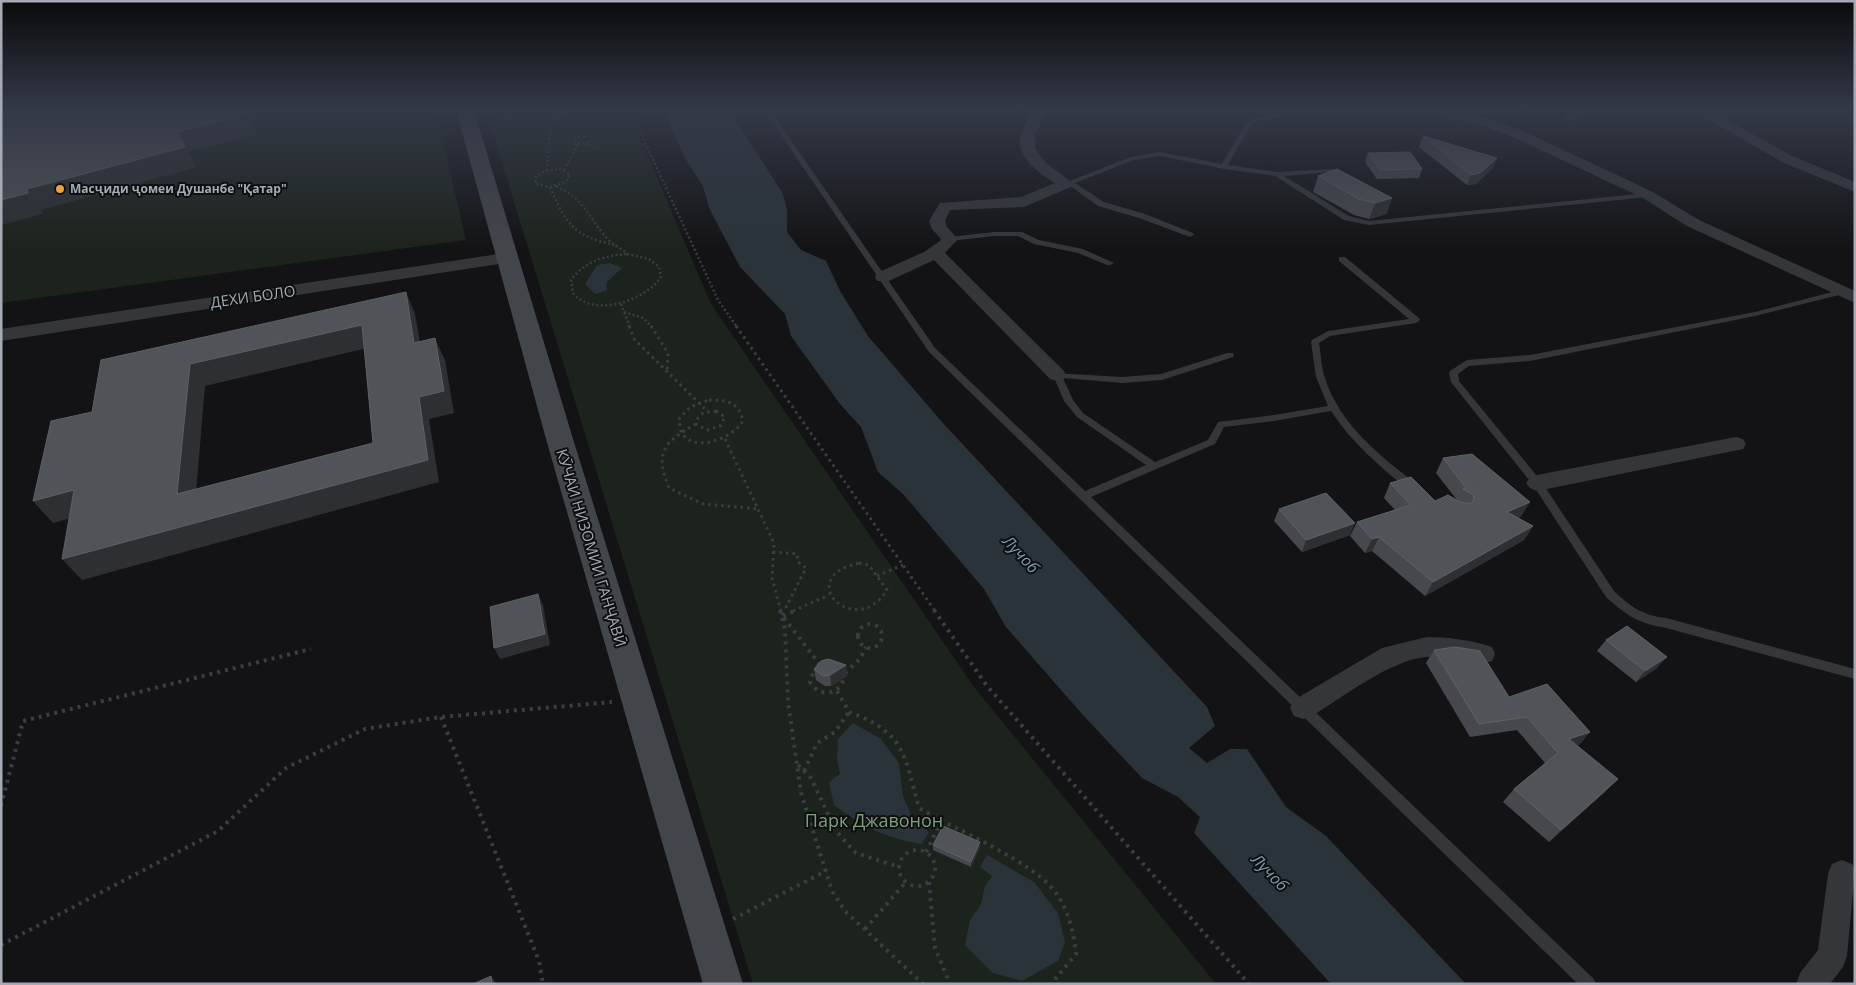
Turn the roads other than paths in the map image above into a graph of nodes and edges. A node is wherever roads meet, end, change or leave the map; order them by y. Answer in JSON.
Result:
{"nodes":[{"id":1,"x":477,"y":156,"type":"edge"},
{"id":2,"x":799,"y":156,"type":"edge"},
{"id":3,"x":1033,"y":156,"type":"edge"},
{"id":4,"x":1143,"y":156,"type":"edge"},
{"id":5,"x":1169,"y":156,"type":"edge"},
{"id":6,"x":1231,"y":156,"type":"edge"},
{"id":7,"x":1564,"y":156,"type":"edge"},
{"id":8,"x":1782,"y":156,"type":"edge"},
{"id":9,"x":1224,"y":168,"type":"junction"},
{"id":10,"x":1332,"y":170,"type":"edge"},
{"id":11,"x":1278,"y":174,"type":"junction"},
{"id":12,"x":1068,"y":183,"type":"junction"},
{"id":13,"x":1855,"y":188,"type":"edge"},
{"id":14,"x":1648,"y":196,"type":"junction"},
{"id":15,"x":1190,"y":235,"type":"dead end"},
{"id":16,"x":950,"y":239,"type":"junction"},
{"id":17,"x":935,"y":252,"type":"junction"},
{"id":18,"x":505,"y":258,"type":"junction"},
{"id":19,"x":1342,"y":259,"type":"dead end"},
{"id":20,"x":1110,"y":263,"type":"dead end"},
{"id":21,"x":883,"y":277,"type":"junction"},
{"id":22,"x":1847,"y":295,"type":"edge"},
{"id":23,"x":1,"y":335,"type":"edge"},
{"id":24,"x":1230,"y":355,"type":"dead end"},
{"id":25,"x":1057,"y":375,"type":"junction"},
{"id":26,"x":1333,"y":408,"type":"junction"},
{"id":27,"x":1736,"y":444,"type":"dead end"},
{"id":28,"x":1154,"y":466,"type":"junction"},
{"id":29,"x":1537,"y":483,"type":"junction"},
{"id":30,"x":1421,"y":493,"type":"edge"},
{"id":31,"x":1083,"y":496,"type":"junction"},
{"id":32,"x":1483,"y":654,"type":"edge"},
{"id":33,"x":1855,"y":674,"type":"edge"},
{"id":34,"x":1303,"y":708,"type":"junction"},
{"id":35,"x":1842,"y":874,"type":"dead end"},
{"id":36,"x":724,"y":984,"type":"edge"},
{"id":37,"x":1589,"y":984,"type":"edge"},
{"id":38,"x":1811,"y":984,"type":"edge"}],
"edges":[{"from":1,"to":18,"type":"street","name":"КӮЧАИ НИЗОМИИ ГАНҶАВӢ"},
{"from":2,"to":21,"type":"lane"},
{"from":3,"to":12,"type":"street"},
{"from":4,"to":12,"type":"lane"},
{"from":5,"to":9,"type":"lane"},
{"from":6,"to":9,"type":"lane"},
{"from":7,"to":14,"type":"street"},
{"from":8,"to":13,"type":"street"},
{"from":9,"to":11,"type":"lane"},
{"from":10,"to":11,"type":"lane"},
{"from":11,"to":14,"type":"lane"},
{"from":12,"to":15,"type":"lane"},
{"from":12,"to":16,"type":"street"},
{"from":14,"to":22,"type":"street"},
{"from":16,"to":17,"type":"street"},
{"from":16,"to":20,"type":"lane"},
{"from":17,"to":21,"type":"street"},
{"from":17,"to":25,"type":"street"},
{"from":18,"to":23,"type":"street","name":"ДЕХИ БОЛО"},
{"from":18,"to":36,"type":"street","name":"КӮЧАИ НИЗОМИИ ГАНҶАВӢ"},
{"from":19,"to":26,"type":"lane"},
{"from":21,"to":31,"type":"lane"},
{"from":22,"to":29,"type":"lane"},
{"from":24,"to":25,"type":"lane"},
{"from":25,"to":28,"type":"lane"},
{"from":26,"to":28,"type":"lane"},
{"from":26,"to":30,"type":"lane"},
{"from":27,"to":29,"type":"street"},
{"from":28,"to":31,"type":"lane"},
{"from":29,"to":33,"type":"lane"},
{"from":31,"to":34,"type":"lane"},
{"from":32,"to":34,"type":"street"},
{"from":34,"to":37,"type":"lane"},
{"from":35,"to":38,"type":"street"}]}
